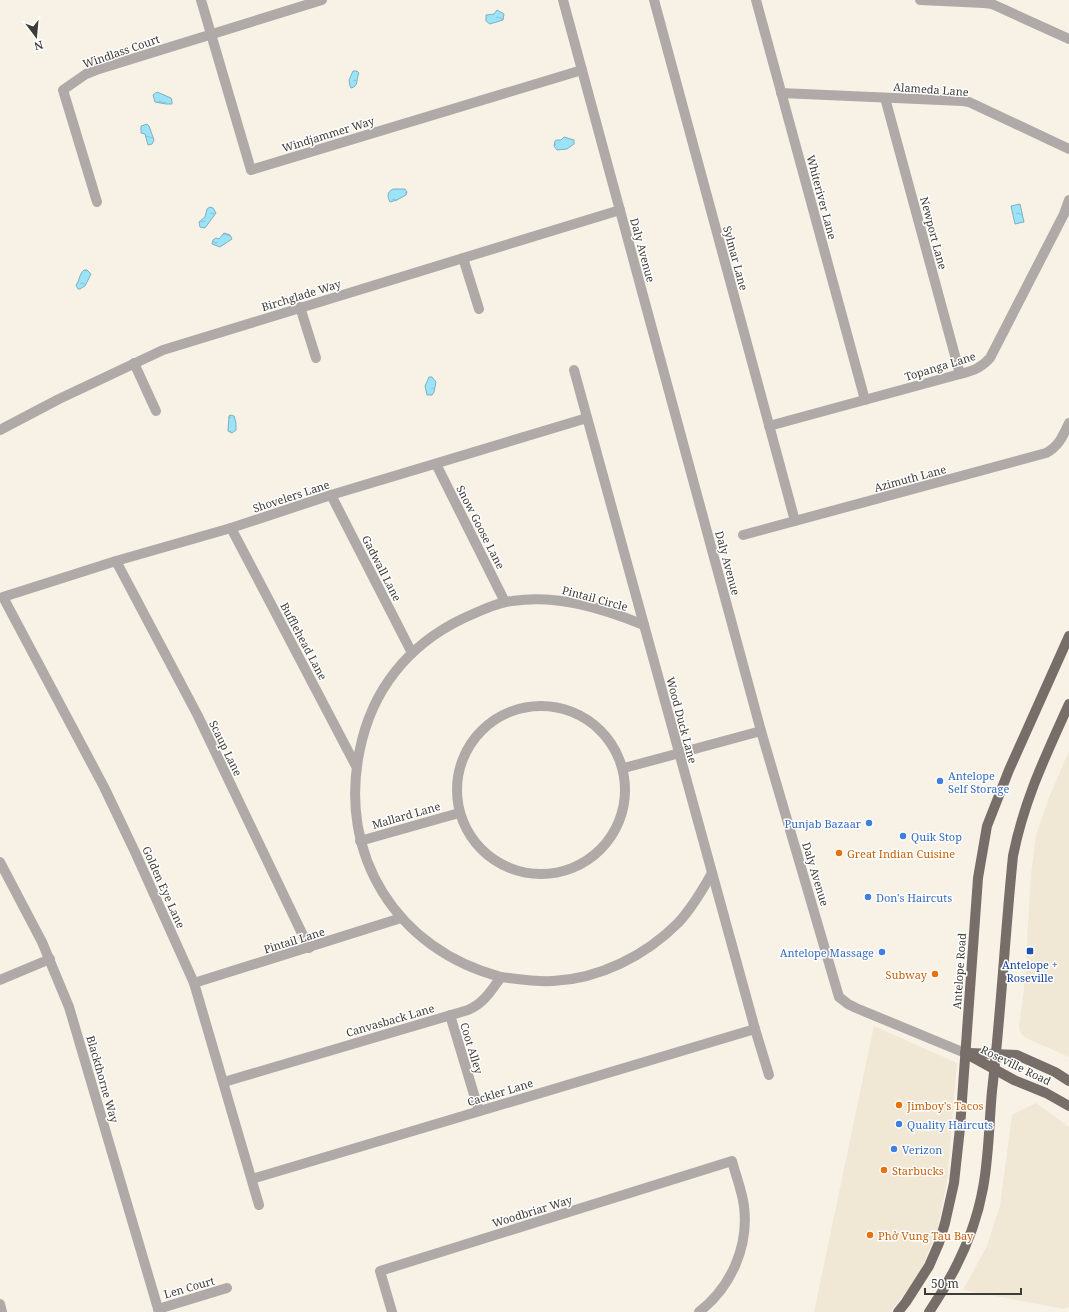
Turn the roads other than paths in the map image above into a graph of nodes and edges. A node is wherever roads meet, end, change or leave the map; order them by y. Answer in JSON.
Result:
{"nodes":[{"id":1,"x":201,"y":0,"type":"edge"},
{"id":2,"x":322,"y":0,"type":"edge"},
{"id":3,"x":563,"y":0,"type":"edge"},
{"id":4,"x":654,"y":0,"type":"edge"},
{"id":5,"x":756,"y":0,"type":"edge"},
{"id":6,"x":920,"y":0,"type":"edge"},
{"id":7,"x":210,"y":34,"type":"junction"},
{"id":8,"x":1069,"y":40,"type":"edge"},
{"id":9,"x":582,"y":70,"type":"junction"},
{"id":10,"x":781,"y":93,"type":"junction"},
{"id":11,"x":885,"y":98,"type":"junction"},
{"id":12,"x":1069,"y":149,"type":"edge"},
{"id":13,"x":1069,"y":200,"type":"edge"},
{"id":14,"x":97,"y":202,"type":"dead end"},
{"id":15,"x":620,"y":210,"type":"junction"},
{"id":16,"x":1067,"y":215,"type":"edge"},
{"id":17,"x":463,"y":258,"type":"junction"},
{"id":18,"x":300,"y":307,"type":"junction"},
{"id":19,"x":479,"y":309,"type":"dead end"},
{"id":20,"x":316,"y":358,"type":"dead end"},
{"id":21,"x":134,"y":363,"type":"junction"},
{"id":22,"x":574,"y":370,"type":"dead end"},
{"id":23,"x":960,"y":374,"type":"junction"},
{"id":24,"x":865,"y":400,"type":"junction"},
{"id":25,"x":156,"y":411,"type":"dead end"},
{"id":26,"x":587,"y":418,"type":"junction"},
{"id":27,"x":1069,"y":423,"type":"edge"},
{"id":28,"x":769,"y":426,"type":"junction"},
{"id":29,"x":0,"y":430,"type":"edge"},
{"id":30,"x":436,"y":464,"type":"junction"},
{"id":31,"x":331,"y":495,"type":"junction"},
{"id":32,"x":795,"y":521,"type":"junction"},
{"id":33,"x":231,"y":528,"type":"junction"},
{"id":34,"x":743,"y":535,"type":"dead end"},
{"id":35,"x":116,"y":561,"type":"junction"},
{"id":36,"x":3,"y":597,"type":"joint"},
{"id":37,"x":505,"y":602,"type":"junction"},
{"id":38,"x":644,"y":625,"type":"junction"},
{"id":39,"x":1069,"y":636,"type":"edge"},
{"id":40,"x":412,"y":653,"type":"junction"},
{"id":41,"x":1069,"y":704,"type":"edge"},
{"id":42,"x":761,"y":731,"type":"junction"},
{"id":43,"x":679,"y":753,"type":"junction"},
{"id":44,"x":356,"y":766,"type":"junction"},
{"id":45,"x":624,"y":768,"type":"junction"},
{"id":46,"x":459,"y":813,"type":"junction"},
{"id":47,"x":360,"y":841,"type":"junction"},
{"id":48,"x":0,"y":862,"type":"edge"},
{"id":49,"x":712,"y":873,"type":"junction"},
{"id":50,"x":401,"y":918,"type":"junction"},
{"id":51,"x":309,"y":948,"type":"junction"},
{"id":52,"x":50,"y":959,"type":"junction"},
{"id":53,"x":501,"y":977,"type":"junction"},
{"id":54,"x":0,"y":980,"type":"edge"},
{"id":55,"x":194,"y":983,"type":"junction"},
{"id":56,"x":450,"y":1015,"type":"junction"},
{"id":57,"x":755,"y":1029,"type":"junction"},
{"id":58,"x":965,"y":1053,"type":"junction"},
{"id":59,"x":996,"y":1055,"type":"junction"},
{"id":60,"x":995,"y":1069,"type":"junction"},
{"id":61,"x":769,"y":1075,"type":"dead end"},
{"id":62,"x":1069,"y":1080,"type":"edge"},
{"id":63,"x":224,"y":1082,"type":"junction"},
{"id":64,"x":1069,"y":1106,"type":"edge"},
{"id":65,"x":479,"y":1111,"type":"junction"},
{"id":66,"x":252,"y":1179,"type":"junction"},
{"id":67,"x":259,"y":1205,"type":"dead end"},
{"id":68,"x":227,"y":1288,"type":"dead end"},
{"id":69,"x":0,"y":1304,"type":"edge"},
{"id":70,"x":158,"y":1310,"type":"edge"},
{"id":71,"x":2,"y":1312,"type":"edge"},
{"id":72,"x":392,"y":1312,"type":"edge"},
{"id":73,"x":699,"y":1312,"type":"edge"},
{"id":74,"x":898,"y":1312,"type":"edge"},
{"id":75,"x":929,"y":1312,"type":"edge"}],
"edges":[{"from":1,"to":7,"type":"street","name":"Windjammer Way"},
{"from":2,"to":7,"type":"street"},
{"from":3,"to":9,"type":"street","name":"Daly Avenue"},
{"from":4,"to":28,"type":"street","name":"Sylmar Lane"},
{"from":5,"to":10,"type":"street","name":"Whiteriver Lane"},
{"from":6,"to":8,"type":"street"},
{"from":7,"to":9,"type":"street","name":"Windjammer Way"},
{"from":7,"to":14,"type":"street","name":"Windlass Court"},
{"from":9,"to":15,"type":"street","name":"Daly Avenue"},
{"from":10,"to":11,"type":"street","name":"Alameda Lane"},
{"from":10,"to":24,"type":"street","name":"Whiteriver Lane"},
{"from":11,"to":12,"type":"street","name":"Alameda Lane"},
{"from":11,"to":23,"type":"street","name":"Newport Lane"},
{"from":13,"to":16,"type":"street","name":"Topanga Lane"},
{"from":15,"to":17,"type":"street","name":"Birchglade Way"},
{"from":15,"to":42,"type":"street","name":"Daly Avenue"},
{"from":16,"to":23,"type":"street","name":"Topanga Lane"},
{"from":17,"to":18,"type":"street","name":"Birchglade Way"},
{"from":17,"to":19,"type":"street"},
{"from":18,"to":20,"type":"street"},
{"from":18,"to":21,"type":"street","name":"Birchglade Way"},
{"from":21,"to":25,"type":"street"},
{"from":21,"to":29,"type":"street","name":"Birchglade Way"},
{"from":22,"to":26,"type":"street","name":"Wood Duck Lane"},
{"from":23,"to":24,"type":"street","name":"Topanga Lane"},
{"from":24,"to":28,"type":"street","name":"Topanga Lane"},
{"from":26,"to":30,"type":"street","name":"Shovelers Lane"},
{"from":26,"to":38,"type":"street","name":"Wood Duck Lane"},
{"from":27,"to":32,"type":"street","name":"Azimuth Lane"},
{"from":28,"to":32,"type":"street","name":"Sylmar Lane"},
{"from":30,"to":31,"type":"street","name":"Shovelers Lane"},
{"from":30,"to":37,"type":"street","name":"Snow Goose Lane"},
{"from":31,"to":33,"type":"street","name":"Shovelers Lane"},
{"from":31,"to":40,"type":"street","name":"Gadwall Lane"},
{"from":32,"to":34,"type":"street","name":"Azimuth Lane"},
{"from":33,"to":35,"type":"street","name":"Shovelers Lane"},
{"from":33,"to":44,"type":"street","name":"Bufflehead Lane"},
{"from":35,"to":36,"type":"street","name":"Shovelers Lane"},
{"from":35,"to":51,"type":"street","name":"Scaup Lane"},
{"from":36,"to":55,"type":"street","name":"Golden Eye Lane"},
{"from":37,"to":38,"type":"street","name":"Pintail Circle"},
{"from":37,"to":40,"type":"street","name":"Pintail Circle"},
{"from":38,"to":43,"type":"street","name":"Wood Duck Lane"},
{"from":39,"to":58,"type":"main road","name":"Antelope Road"},
{"from":40,"to":44,"type":"street","name":"Pintail Circle"},
{"from":41,"to":59,"type":"main road"},
{"from":42,"to":43,"type":"street"},
{"from":42,"to":58,"type":"street","name":"Daly Avenue"},
{"from":43,"to":45,"type":"street"},
{"from":43,"to":49,"type":"street","name":"Wood Duck Lane"},
{"from":44,"to":47,"type":"street","name":"Pintail Circle"},
{"from":45,"to":46,"type":"street"},
{"from":45,"to":46,"type":"street"},
{"from":46,"to":47,"type":"street","name":"Mallard Lane"},
{"from":47,"to":50,"type":"street","name":"Pintail Circle"},
{"from":48,"to":52,"type":"street","name":"Blackthorne Way"},
{"from":49,"to":53,"type":"street"},
{"from":49,"to":57,"type":"street","name":"Wood Duck Lane"},
{"from":50,"to":51,"type":"street","name":"Pintail Lane"},
{"from":50,"to":53,"type":"street","name":"Pintail Circle"},
{"from":51,"to":55,"type":"street","name":"Pintail Lane"},
{"from":52,"to":54,"type":"street"},
{"from":52,"to":70,"type":"street","name":"Blackthorne Way"},
{"from":53,"to":56,"type":"street","name":"Canvasback Lane"},
{"from":55,"to":63,"type":"street","name":"Golden Eye Lane"},
{"from":56,"to":63,"type":"street","name":"Canvasback Lane"},
{"from":56,"to":65,"type":"street","name":"Coot Alley"},
{"from":57,"to":61,"type":"street","name":"Wood Duck Lane"},
{"from":57,"to":65,"type":"street","name":"Cackler Lane"},
{"from":58,"to":59,"type":"main road","name":"Roseville Road"},
{"from":58,"to":60,"type":"main road","name":"Roseville Road"},
{"from":58,"to":74,"type":"main road","name":"Antelope Road"},
{"from":59,"to":60,"type":"main road"},
{"from":59,"to":62,"type":"main road","name":"Roseville Road"},
{"from":60,"to":64,"type":"main road","name":"Roseville Road"},
{"from":60,"to":75,"type":"main road"},
{"from":63,"to":66,"type":"street","name":"Golden Eye Lane"},
{"from":65,"to":66,"type":"street","name":"Cackler Lane"},
{"from":66,"to":67,"type":"street","name":"Golden Eye Lane"},
{"from":68,"to":70,"type":"street","name":"Len Court"},
{"from":69,"to":71,"type":"street"},
{"from":72,"to":73,"type":"street","name":"Woodbriar Way"}]}
